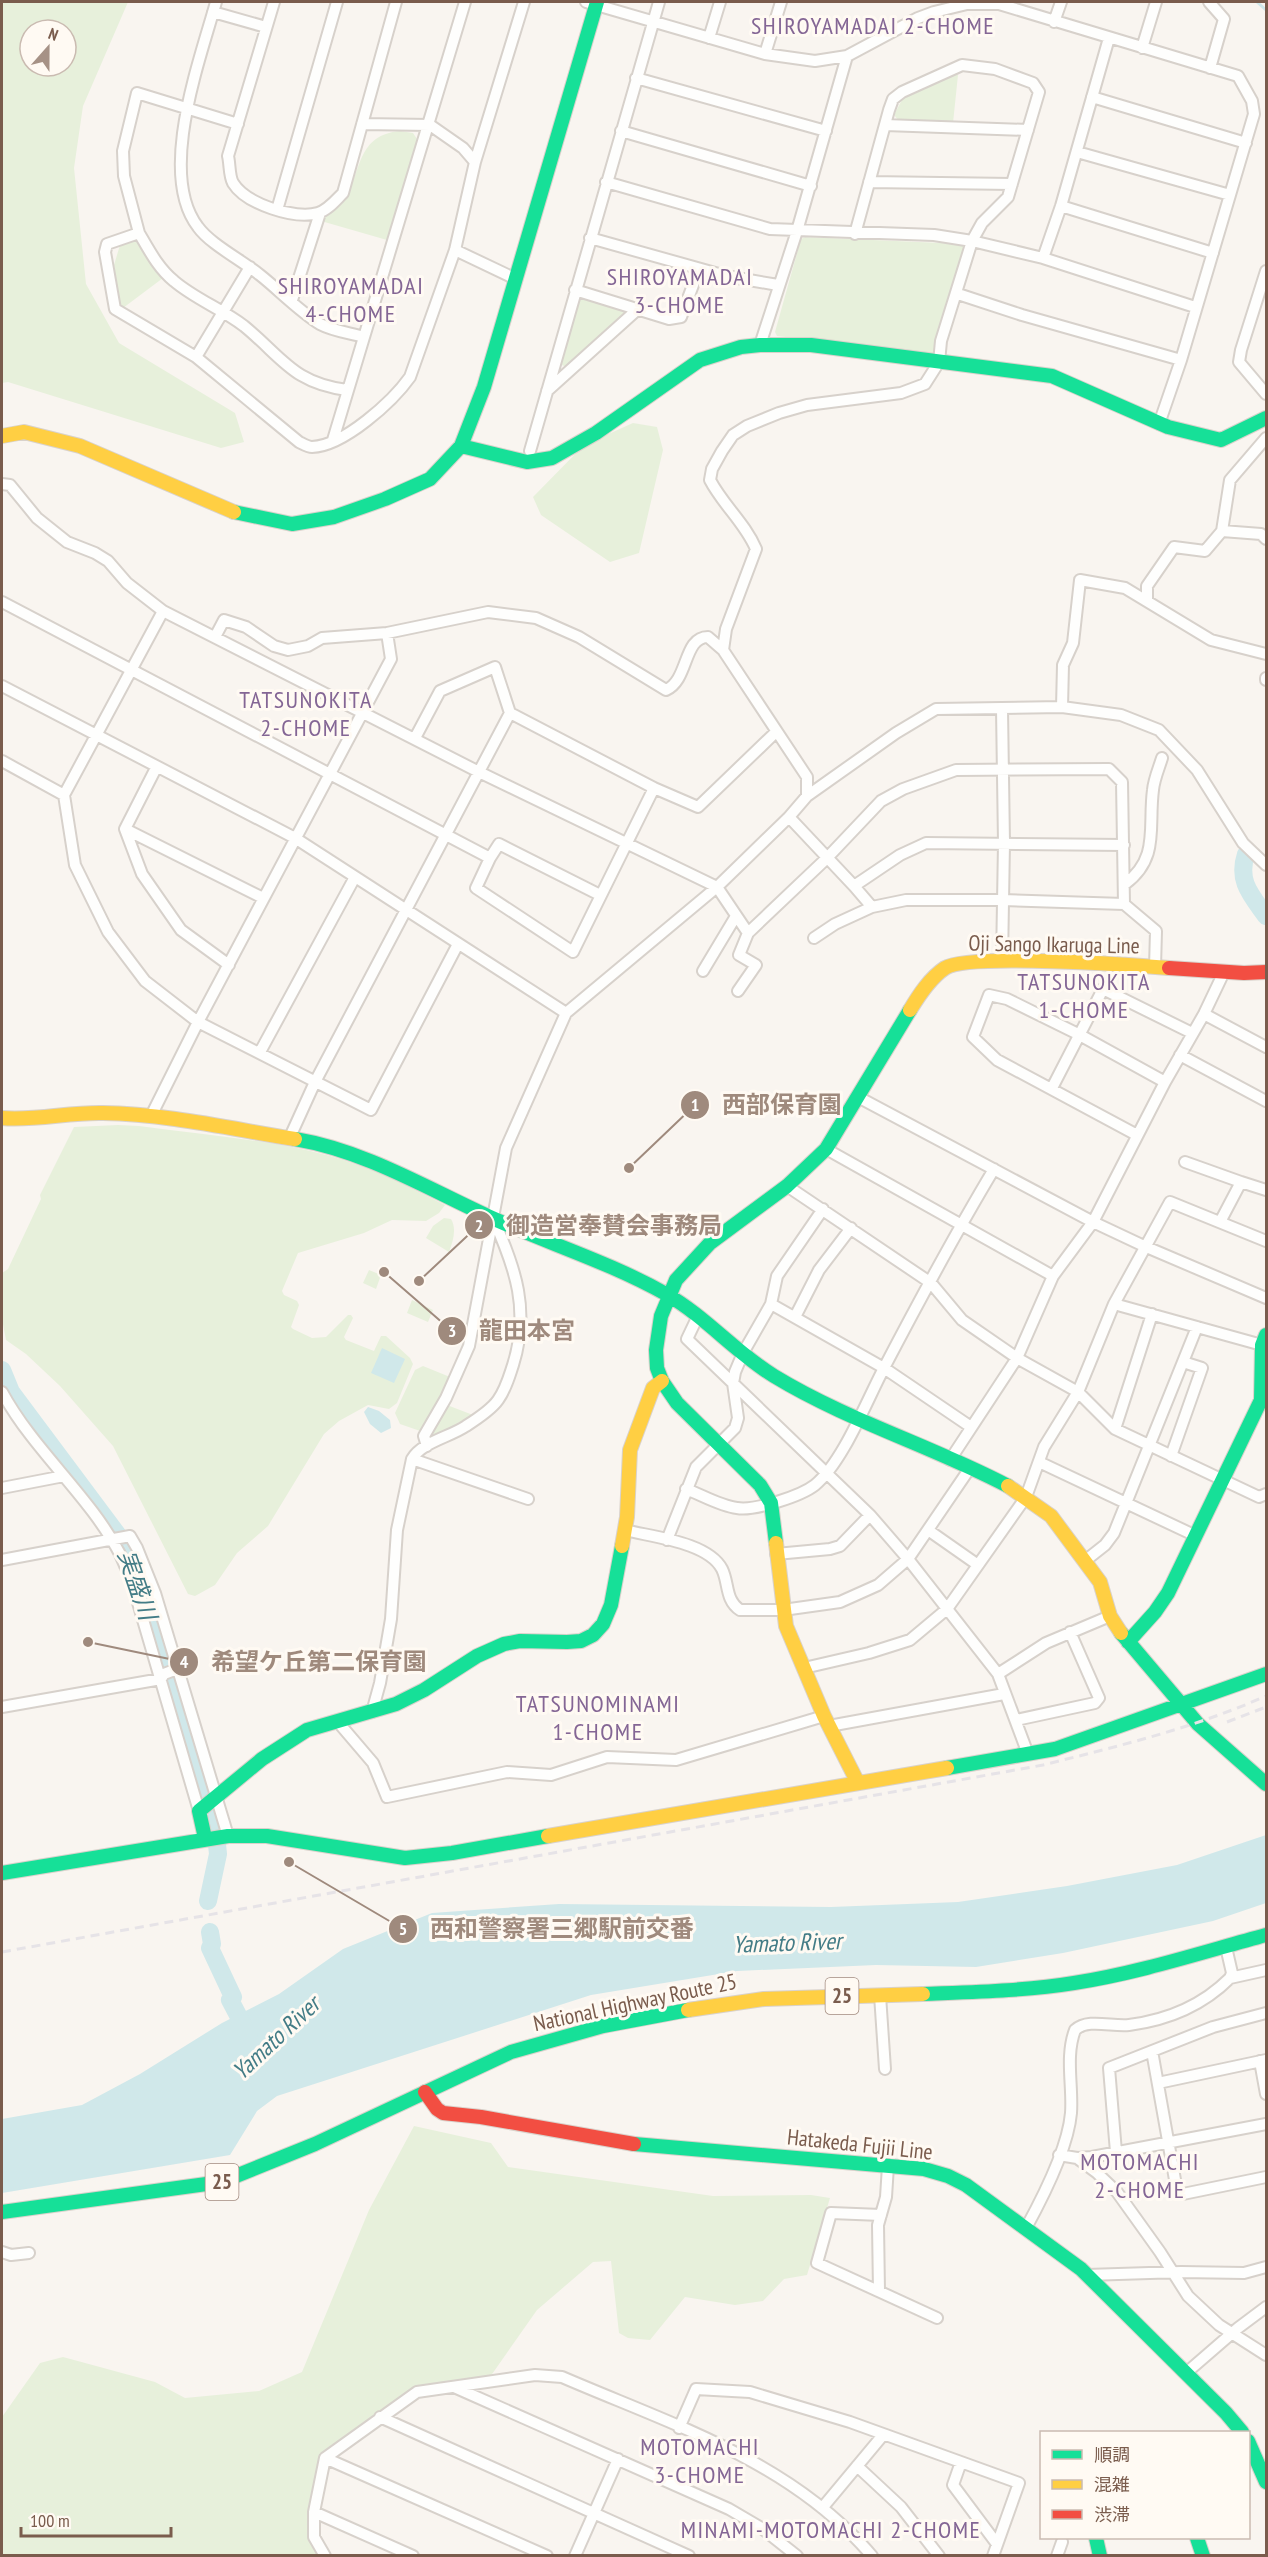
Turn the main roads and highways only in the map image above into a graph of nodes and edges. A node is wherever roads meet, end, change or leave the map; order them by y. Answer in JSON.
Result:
{"nodes":[{"id":1,"x":593,"y":3,"type":"edge"},
{"id":2,"x":1266,"y":418,"type":"edge"},
{"id":3,"x":2,"y":436,"type":"edge"},
{"id":4,"x":461,"y":446,"type":"junction"},
{"id":5,"x":1266,"y":972,"type":"edge"},
{"id":6,"x":2,"y":1118,"type":"edge"},
{"id":7,"x":668,"y":1295,"type":"junction"},
{"id":8,"x":1264,"y":1340,"type":"edge"},
{"id":9,"x":662,"y":1381,"type":"junction"},
{"id":10,"x":1128,"y":1642,"type":"junction"},
{"id":11,"x":1266,"y":1674,"type":"edge"},
{"id":12,"x":1180,"y":1706,"type":"junction"},
{"id":13,"x":858,"y":1783,"type":"junction"},
{"id":14,"x":1266,"y":1784,"type":"edge"},
{"id":15,"x":216,"y":1837,"type":"junction"},
{"id":16,"x":2,"y":1873,"type":"edge"},
{"id":17,"x":1266,"y":1935,"type":"edge"},
{"id":18,"x":425,"y":2091,"type":"junction"},
{"id":19,"x":2,"y":2212,"type":"edge"},
{"id":20,"x":1240,"y":2431,"type":"edge"},
{"id":21,"x":1250,"y":2446,"type":"edge"},
{"id":22,"x":1266,"y":2482,"type":"edge"},
{"id":23,"x":1096,"y":2539,"type":"edge"},
{"id":24,"x":1197,"y":2539,"type":"edge"},
{"id":25,"x":1100,"y":2556,"type":"edge"},
{"id":26,"x":1203,"y":2556,"type":"edge"}],
"edges":[{"from":1,"to":4,"type":"main road"},
{"from":2,"to":4,"type":"main road"},
{"from":3,"to":4,"type":"main road"},
{"from":5,"to":7,"type":"main road","name":"Oji Sango Ikaruga Line"},
{"from":6,"to":7,"type":"main road"},
{"from":7,"to":9,"type":"main road","name":"Oji Sango Ikaruga Line"},
{"from":7,"to":10,"type":"main road"},
{"from":8,"to":10,"type":"main road"},
{"from":9,"to":13,"type":"main road"},
{"from":9,"to":15,"type":"main road"},
{"from":10,"to":12,"type":"main road"},
{"from":11,"to":12,"type":"main road"},
{"from":12,"to":13,"type":"main road"},
{"from":12,"to":14,"type":"main road"},
{"from":13,"to":15,"type":"main road"},
{"from":15,"to":16,"type":"main road"},
{"from":17,"to":18,"type":"main road","name":"National Highway Route 25","number":"25"},
{"from":18,"to":19,"type":"main road","name":"National Highway Route 25","number":"25"},
{"from":18,"to":20,"type":"main road","name":"Hatakeda Fujii Line"},
{"from":21,"to":22,"type":"main road"},
{"from":23,"to":25,"type":"main road"},
{"from":24,"to":26,"type":"main road"}]}
